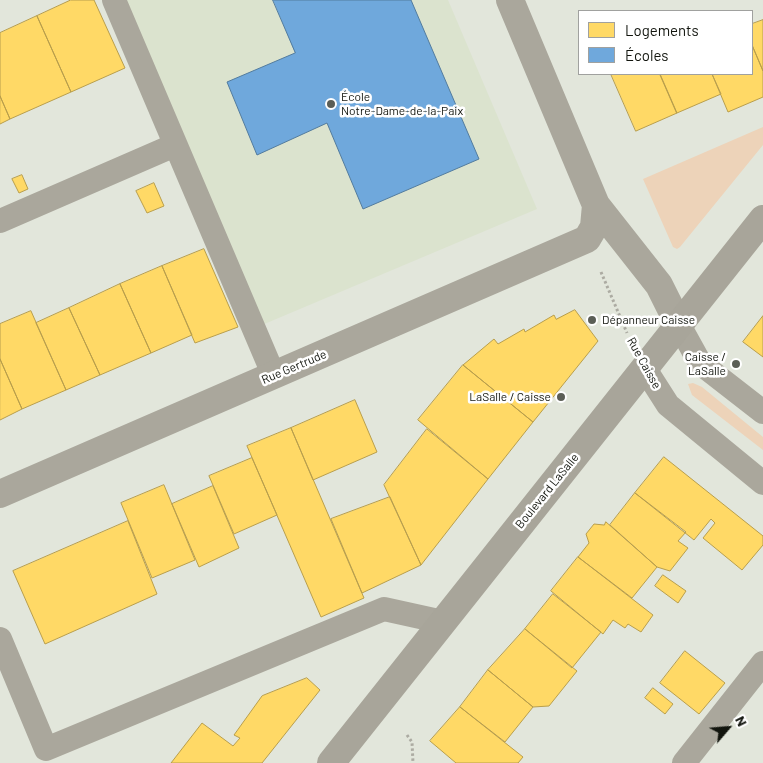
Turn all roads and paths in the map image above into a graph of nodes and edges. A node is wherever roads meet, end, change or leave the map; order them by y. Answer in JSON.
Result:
{"nodes":[{"id":1,"x":114,"y":0,"type":"edge"},
{"id":2,"x":512,"y":1,"type":"edge"},
{"id":3,"x":175,"y":145,"type":"junction"},
{"id":4,"x":596,"y":205,"type":"junction"},
{"id":5,"x":763,"y":219,"type":"edge"},
{"id":6,"x":0,"y":221,"type":"edge"},
{"id":7,"x":587,"y":239,"type":"junction"},
{"id":8,"x":678,"y":325,"type":"junction"},
{"id":9,"x":645,"y":368,"type":"junction"},
{"id":10,"x":274,"y":376,"type":"junction"},
{"id":11,"x":763,"y":412,"type":"edge"},
{"id":12,"x":763,"y":483,"type":"edge"},
{"id":13,"x":0,"y":494,"type":"edge"},
{"id":14,"x":443,"y":622,"type":"junction"},
{"id":15,"x":0,"y":639,"type":"edge"},
{"id":16,"x":763,"y":663,"type":"edge"},
{"id":17,"x":407,"y":735,"type":"dead end"},
{"id":18,"x":49,"y":756,"type":"edge"},
{"id":19,"x":331,"y":763,"type":"edge"},
{"id":20,"x":413,"y":763,"type":"edge"},
{"id":21,"x":684,"y":763,"type":"edge"}],
"edges":[{"from":1,"to":3,"type":"lane"},
{"from":2,"to":4,"type":"street"},
{"from":3,"to":6,"type":"lane"},
{"from":3,"to":10,"type":"lane"},
{"from":4,"to":7,"type":"street"},
{"from":4,"to":8,"type":"street"},
{"from":5,"to":8,"type":"main road","name":"Boulevard LaSalle"},
{"from":7,"to":9,"type":"path","name":"Rue Caisse"},
{"from":7,"to":10,"type":"street","name":"Rue Gertrude"},
{"from":8,"to":9,"type":"main road","name":"Boulevard LaSalle"},
{"from":8,"to":11,"type":"lane"},
{"from":9,"to":12,"type":"lane","name":"Rue Caisse"},
{"from":9,"to":14,"type":"main road","name":"Boulevard LaSalle"},
{"from":10,"to":13,"type":"street","name":"Rue Gertrude"},
{"from":14,"to":18,"type":"lane"},
{"from":14,"to":19,"type":"main road","name":"Boulevard LaSalle"},
{"from":15,"to":18,"type":"lane"},
{"from":16,"to":21,"type":"lane"},
{"from":17,"to":20,"type":"path"}]}
